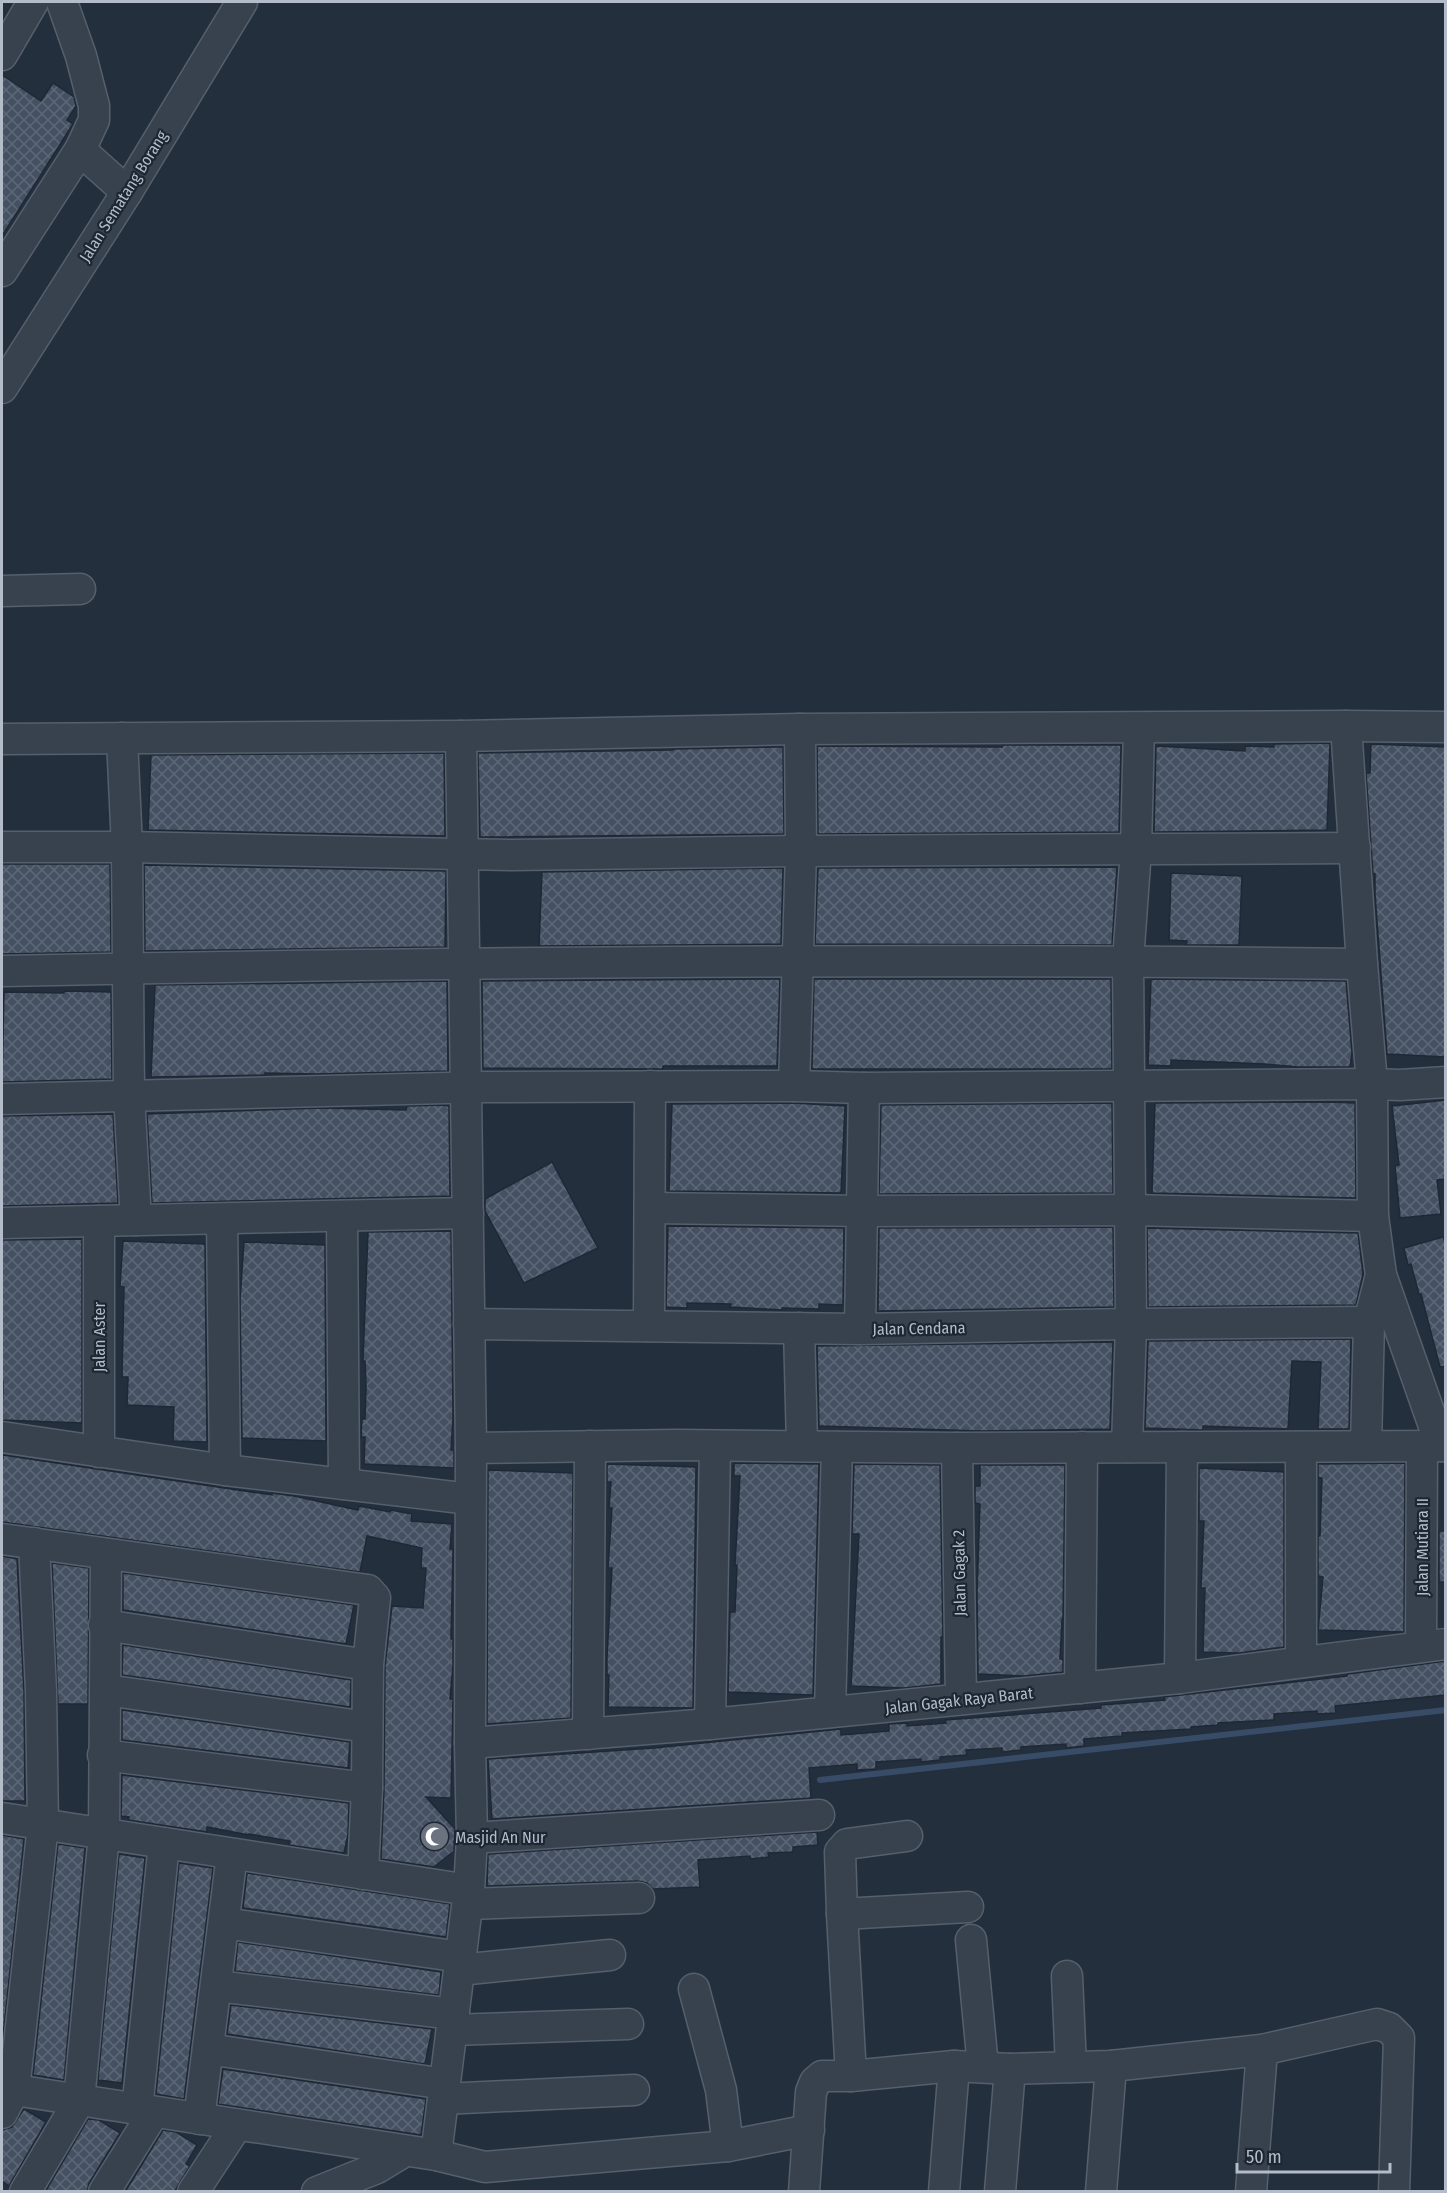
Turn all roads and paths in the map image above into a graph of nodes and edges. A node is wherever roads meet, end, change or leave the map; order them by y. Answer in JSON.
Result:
{"nodes":[{"id":1,"x":33,"y":2,"type":"edge"},
{"id":2,"x":62,"y":2,"type":"edge"},
{"id":3,"x":242,"y":2,"type":"edge"},
{"id":4,"x":2,"y":55,"type":"edge"},
{"id":5,"x":85,"y":154,"type":"junction"},
{"id":6,"x":118,"y":185,"type":"junction"},
{"id":7,"x":2,"y":271,"type":"edge"},
{"id":8,"x":2,"y":388,"type":"edge"},
{"id":9,"x":80,"y":589,"type":"dead end"},
{"id":10,"x":2,"y":591,"type":"edge"},
{"id":11,"x":1346,"y":726,"type":"junction"},
{"id":12,"x":1139,"y":728,"type":"junction"},
{"id":13,"x":1446,"y":728,"type":"edge"},
{"id":14,"x":800,"y":729,"type":"junction"},
{"id":15,"x":461,"y":736,"type":"junction"},
{"id":16,"x":122,"y":738,"type":"junction"},
{"id":17,"x":2,"y":739,"type":"edge"},
{"id":18,"x":128,"y":847,"type":"junction"},
{"id":19,"x":2,"y":848,"type":"edge"},
{"id":20,"x":1355,"y":848,"type":"junction"},
{"id":21,"x":1136,"y":849,"type":"junction"},
{"id":22,"x":801,"y":851,"type":"junction"},
{"id":23,"x":463,"y":854,"type":"junction"},
{"id":24,"x":1128,"y":961,"type":"junction"},
{"id":25,"x":464,"y":962,"type":"junction"},
{"id":26,"x":799,"y":962,"type":"junction"},
{"id":27,"x":1362,"y":964,"type":"junction"},
{"id":28,"x":129,"y":969,"type":"junction"},
{"id":29,"x":2,"y":971,"type":"edge"},
{"id":30,"x":1446,"y":1082,"type":"edge"},
{"id":31,"x":1372,"y":1084,"type":"junction"},
{"id":32,"x":1128,"y":1085,"type":"junction"},
{"id":33,"x":650,"y":1086,"type":"junction"},
{"id":34,"x":794,"y":1086,"type":"junction"},
{"id":35,"x":466,"y":1087,"type":"junction"},
{"id":36,"x":864,"y":1088,"type":"junction"},
{"id":37,"x":129,"y":1095,"type":"junction"},
{"id":38,"x":2,"y":1099,"type":"edge"},
{"id":39,"x":650,"y":1208,"type":"junction"},
{"id":40,"x":1131,"y":1210,"type":"junction"},
{"id":41,"x":863,"y":1211,"type":"junction"},
{"id":42,"x":468,"y":1213,"type":"junction"},
{"id":43,"x":342,"y":1216,"type":"junction"},
{"id":44,"x":1373,"y":1216,"type":"junction"},
{"id":45,"x":222,"y":1219,"type":"junction"},
{"id":46,"x":99,"y":1221,"type":"junction"},
{"id":47,"x":136,"y":1221,"type":"junction"},
{"id":48,"x":2,"y":1223,"type":"edge"},
{"id":49,"x":1381,"y":1275,"type":"junction"},
{"id":50,"x":1370,"y":1322,"type":"junction"},
{"id":51,"x":469,"y":1324,"type":"junction"},
{"id":52,"x":1131,"y":1324,"type":"junction"},
{"id":53,"x":650,"y":1326,"type":"junction"},
{"id":54,"x":799,"y":1328,"type":"junction"},
{"id":55,"x":860,"y":1329,"type":"junction"},
{"id":56,"x":2,"y":1437,"type":"edge"},
{"id":57,"x":590,"y":1446,"type":"junction"},
{"id":58,"x":715,"y":1446,"type":"junction"},
{"id":59,"x":802,"y":1446,"type":"junction"},
{"id":60,"x":1366,"y":1446,"type":"junction"},
{"id":61,"x":1436,"y":1446,"type":"edge"},
{"id":62,"x":837,"y":1447,"type":"junction"},
{"id":63,"x":1082,"y":1447,"type":"junction"},
{"id":64,"x":1126,"y":1447,"type":"junction"},
{"id":65,"x":1182,"y":1447,"type":"junction"},
{"id":66,"x":1301,"y":1447,"type":"junction"},
{"id":67,"x":471,"y":1448,"type":"junction"},
{"id":68,"x":957,"y":1448,"type":"junction"},
{"id":69,"x":99,"y":1452,"type":"junction"},
{"id":70,"x":225,"y":1470,"type":"junction"},
{"id":71,"x":344,"y":1484,"type":"junction"},
{"id":72,"x":470,"y":1499,"type":"junction"},
{"id":73,"x":2,"y":1539,"type":"edge"},
{"id":74,"x":34,"y":1543,"type":"junction"},
{"id":75,"x":106,"y":1554,"type":"junction"},
{"id":76,"x":104,"y":1625,"type":"junction"},
{"id":77,"x":1433,"y":1645,"type":"edge"},
{"id":78,"x":1301,"y":1662,"type":"junction"},
{"id":79,"x":368,"y":1665,"type":"junction"},
{"id":80,"x":1180,"y":1678,"type":"junction"},
{"id":81,"x":1080,"y":1688,"type":"junction"},
{"id":82,"x":106,"y":1690,"type":"junction"},
{"id":83,"x":962,"y":1699,"type":"junction"},
{"id":84,"x":830,"y":1712,"type":"junction"},
{"id":85,"x":710,"y":1724,"type":"junction"},
{"id":86,"x":367,"y":1727,"type":"junction"},
{"id":87,"x":588,"y":1734,"type":"junction"},
{"id":88,"x":470,"y":1743,"type":"junction"},
{"id":89,"x":103,"y":1755,"type":"junction"},
{"id":90,"x":367,"y":1788,"type":"junction"},
{"id":91,"x":819,"y":1815,"type":"dead end"},
{"id":92,"x":2,"y":1818,"type":"edge"},
{"id":93,"x":43,"y":1825,"type":"junction"},
{"id":94,"x":104,"y":1834,"type":"junction"},
{"id":95,"x":907,"y":1836,"type":"dead end"},
{"id":96,"x":472,"y":1838,"type":"junction"},
{"id":97,"x":164,"y":1844,"type":"junction"},
{"id":98,"x":232,"y":1854,"type":"junction"},
{"id":99,"x":363,"y":1874,"type":"junction"},
{"id":100,"x":468,"y":1897,"type":"junction"},
{"id":101,"x":639,"y":1898,"type":"dead end"},
{"id":102,"x":968,"y":1907,"type":"dead end"},
{"id":103,"x":842,"y":1914,"type":"junction"},
{"id":104,"x":224,"y":1923,"type":"junction"},
{"id":105,"x":971,"y":1940,"type":"dead end"},
{"id":106,"x":609,"y":1955,"type":"dead end"},
{"id":107,"x":460,"y":1963,"type":"junction"},
{"id":108,"x":1067,"y":1976,"type":"dead end"},
{"id":109,"x":216,"y":1986,"type":"junction"},
{"id":110,"x":694,"y":1989,"type":"dead end"},
{"id":111,"x":453,"y":2022,"type":"junction"},
{"id":112,"x":628,"y":2024,"type":"dead end"},
{"id":113,"x":208,"y":2049,"type":"junction"},
{"id":114,"x":1262,"y":2050,"type":"junction"},
{"id":115,"x":954,"y":2066,"type":"junction"},
{"id":116,"x":1111,"y":2066,"type":"junction"},
{"id":117,"x":1071,"y":2067,"type":"junction"},
{"id":118,"x":996,"y":2068,"type":"junction"},
{"id":119,"x":851,"y":2076,"type":"junction"},
{"id":120,"x":444,"y":2091,"type":"junction"},
{"id":121,"x":634,"y":2091,"type":"dead end"},
{"id":122,"x":6,"y":2097,"type":"edge"},
{"id":123,"x":79,"y":2101,"type":"junction"},
{"id":124,"x":145,"y":2111,"type":"junction"},
{"id":125,"x":199,"y":2119,"type":"junction"},
{"id":126,"x":237,"y":2125,"type":"junction"},
{"id":127,"x":808,"y":2130,"type":"junction"},
{"id":128,"x":728,"y":2146,"type":"junction"},
{"id":129,"x":405,"y":2151,"type":"junction"},
{"id":130,"x":436,"y":2155,"type":"junction"},
{"id":131,"x":25,"y":2192,"type":"edge"},
{"id":132,"x":104,"y":2192,"type":"edge"},
{"id":133,"x":193,"y":2192,"type":"edge"},
{"id":134,"x":317,"y":2192,"type":"edge"},
{"id":135,"x":804,"y":2192,"type":"edge"},
{"id":136,"x":944,"y":2192,"type":"edge"},
{"id":137,"x":1000,"y":2192,"type":"edge"},
{"id":138,"x":1101,"y":2192,"type":"edge"},
{"id":139,"x":1251,"y":2192,"type":"edge"},
{"id":140,"x":1394,"y":2192,"type":"edge"}],
"edges":[{"from":1,"to":4,"type":"street"},
{"from":2,"to":5,"type":"street"},
{"from":3,"to":6,"type":"street","name":"Jalan Sematang Borang"},
{"from":5,"to":6,"type":"street"},
{"from":5,"to":7,"type":"street"},
{"from":6,"to":8,"type":"street","name":"Jalan Sematang Borang"},
{"from":9,"to":10,"type":"street"},
{"from":11,"to":12,"type":"street"},
{"from":11,"to":13,"type":"street"},
{"from":11,"to":20,"type":"street"},
{"from":12,"to":14,"type":"street"},
{"from":12,"to":21,"type":"street"},
{"from":14,"to":15,"type":"street"},
{"from":14,"to":22,"type":"street"},
{"from":15,"to":16,"type":"street"},
{"from":15,"to":23,"type":"street"},
{"from":16,"to":17,"type":"street"},
{"from":16,"to":18,"type":"street"},
{"from":18,"to":19,"type":"street"},
{"from":18,"to":23,"type":"street"},
{"from":18,"to":28,"type":"street"},
{"from":20,"to":21,"type":"street"},
{"from":20,"to":27,"type":"street"},
{"from":21,"to":22,"type":"street"},
{"from":21,"to":24,"type":"street"},
{"from":22,"to":23,"type":"street"},
{"from":22,"to":26,"type":"street"},
{"from":23,"to":25,"type":"street"},
{"from":24,"to":26,"type":"street"},
{"from":24,"to":27,"type":"street"},
{"from":24,"to":32,"type":"street"},
{"from":25,"to":26,"type":"street"},
{"from":25,"to":28,"type":"street"},
{"from":25,"to":35,"type":"street"},
{"from":26,"to":34,"type":"street"},
{"from":27,"to":31,"type":"street"},
{"from":28,"to":29,"type":"street"},
{"from":28,"to":37,"type":"street"},
{"from":30,"to":31,"type":"street"},
{"from":31,"to":32,"type":"street"},
{"from":31,"to":44,"type":"street"},
{"from":32,"to":36,"type":"street"},
{"from":32,"to":40,"type":"street"},
{"from":33,"to":34,"type":"street"},
{"from":33,"to":35,"type":"street"},
{"from":33,"to":39,"type":"street"},
{"from":34,"to":36,"type":"street"},
{"from":35,"to":37,"type":"street"},
{"from":35,"to":42,"type":"street"},
{"from":36,"to":41,"type":"street"},
{"from":37,"to":38,"type":"street"},
{"from":37,"to":47,"type":"street"},
{"from":39,"to":41,"type":"street"},
{"from":39,"to":53,"type":"street"},
{"from":40,"to":41,"type":"street"},
{"from":40,"to":44,"type":"street"},
{"from":40,"to":52,"type":"street"},
{"from":41,"to":55,"type":"street"},
{"from":42,"to":43,"type":"street"},
{"from":42,"to":51,"type":"street"},
{"from":43,"to":45,"type":"street"},
{"from":43,"to":71,"type":"street"},
{"from":44,"to":49,"type":"street"},
{"from":45,"to":47,"type":"street"},
{"from":45,"to":70,"type":"street"},
{"from":46,"to":47,"type":"street"},
{"from":46,"to":48,"type":"street"},
{"from":46,"to":69,"type":"street","name":"Jalan Aster"},
{"from":49,"to":50,"type":"street"},
{"from":49,"to":61,"type":"street","name":"Jalan Mutiara II"},
{"from":50,"to":52,"type":"street","name":"Jalan Cendana"},
{"from":50,"to":60,"type":"street"},
{"from":51,"to":53,"type":"street","name":"Jalan Cendana"},
{"from":51,"to":67,"type":"street"},
{"from":52,"to":55,"type":"street","name":"Jalan Cendana"},
{"from":52,"to":64,"type":"street"},
{"from":53,"to":54,"type":"street","name":"Jalan Cendana"},
{"from":54,"to":55,"type":"street","name":"Jalan Cendana"},
{"from":54,"to":59,"type":"street"},
{"from":56,"to":69,"type":"street"},
{"from":57,"to":58,"type":"street"},
{"from":57,"to":67,"type":"street"},
{"from":57,"to":87,"type":"street"},
{"from":58,"to":59,"type":"street"},
{"from":58,"to":85,"type":"street"},
{"from":59,"to":62,"type":"street"},
{"from":60,"to":61,"type":"street"},
{"from":60,"to":66,"type":"street"},
{"from":61,"to":77,"type":"street","name":"Jalan Mutiara II"},
{"from":62,"to":68,"type":"street"},
{"from":62,"to":84,"type":"street"},
{"from":63,"to":64,"type":"street"},
{"from":63,"to":68,"type":"street"},
{"from":63,"to":81,"type":"street"},
{"from":64,"to":65,"type":"street"},
{"from":65,"to":66,"type":"street"},
{"from":65,"to":80,"type":"street"},
{"from":66,"to":78,"type":"street"},
{"from":67,"to":72,"type":"street"},
{"from":68,"to":83,"type":"street","name":"Jalan Gagak 2"},
{"from":69,"to":70,"type":"street"},
{"from":70,"to":71,"type":"street"},
{"from":71,"to":72,"type":"street"},
{"from":72,"to":88,"type":"street"},
{"from":73,"to":74,"type":"street"},
{"from":74,"to":75,"type":"street"},
{"from":74,"to":93,"type":"street"},
{"from":75,"to":76,"type":"street"},
{"from":75,"to":79,"type":"street"},
{"from":76,"to":79,"type":"street"},
{"from":76,"to":82,"type":"street"},
{"from":77,"to":78,"type":"street","name":"Jalan Gagak Raya Barat"},
{"from":78,"to":80,"type":"street","name":"Jalan Gagak Raya Barat"},
{"from":79,"to":86,"type":"street"},
{"from":80,"to":81,"type":"street","name":"Jalan Gagak Raya Barat"},
{"from":81,"to":83,"type":"street","name":"Jalan Gagak Raya Barat"},
{"from":82,"to":86,"type":"street"},
{"from":82,"to":89,"type":"street"},
{"from":83,"to":84,"type":"street","name":"Jalan Gagak Raya Barat"},
{"from":84,"to":85,"type":"street","name":"Jalan Gagak Raya Barat"},
{"from":85,"to":87,"type":"street","name":"Jalan Gagak Raya Barat"},
{"from":86,"to":90,"type":"street"},
{"from":87,"to":88,"type":"street","name":"Jalan Gagak Raya Barat"},
{"from":88,"to":96,"type":"street"},
{"from":89,"to":90,"type":"street"},
{"from":89,"to":94,"type":"street"},
{"from":90,"to":99,"type":"street"},
{"from":91,"to":96,"type":"street"},
{"from":92,"to":93,"type":"street"},
{"from":93,"to":94,"type":"street"},
{"from":93,"to":122,"type":"street"},
{"from":94,"to":97,"type":"street"},
{"from":94,"to":123,"type":"street"},
{"from":95,"to":103,"type":"street"},
{"from":96,"to":100,"type":"street"},
{"from":97,"to":98,"type":"street"},
{"from":97,"to":124,"type":"street"},
{"from":98,"to":99,"type":"street"},
{"from":98,"to":104,"type":"street"},
{"from":99,"to":100,"type":"street"},
{"from":100,"to":101,"type":"street"},
{"from":100,"to":107,"type":"street"},
{"from":102,"to":103,"type":"street"},
{"from":103,"to":119,"type":"street"},
{"from":104,"to":107,"type":"street"},
{"from":104,"to":109,"type":"street"},
{"from":105,"to":118,"type":"street"},
{"from":106,"to":107,"type":"street"},
{"from":107,"to":111,"type":"street"},
{"from":108,"to":117,"type":"street"},
{"from":109,"to":111,"type":"street"},
{"from":109,"to":113,"type":"street"},
{"from":110,"to":128,"type":"street"},
{"from":111,"to":112,"type":"street"},
{"from":111,"to":120,"type":"street"},
{"from":113,"to":120,"type":"street"},
{"from":113,"to":125,"type":"street"},
{"from":114,"to":116,"type":"street"},
{"from":114,"to":139,"type":"street"},
{"from":114,"to":140,"type":"street"},
{"from":115,"to":118,"type":"street"},
{"from":115,"to":119,"type":"street"},
{"from":115,"to":136,"type":"street"},
{"from":116,"to":117,"type":"street"},
{"from":116,"to":138,"type":"street"},
{"from":117,"to":118,"type":"street"},
{"from":118,"to":137,"type":"street"},
{"from":119,"to":127,"type":"street"},
{"from":120,"to":121,"type":"street"},
{"from":120,"to":130,"type":"street"},
{"from":122,"to":123,"type":"street"},
{"from":123,"to":124,"type":"street"},
{"from":123,"to":131,"type":"street"},
{"from":124,"to":125,"type":"street"},
{"from":124,"to":132,"type":"street"},
{"from":125,"to":126,"type":"street"},
{"from":126,"to":129,"type":"street"},
{"from":126,"to":133,"type":"street"},
{"from":127,"to":128,"type":"street"},
{"from":127,"to":135,"type":"street"},
{"from":128,"to":130,"type":"street"},
{"from":129,"to":130,"type":"street"},
{"from":129,"to":134,"type":"street"}]}
